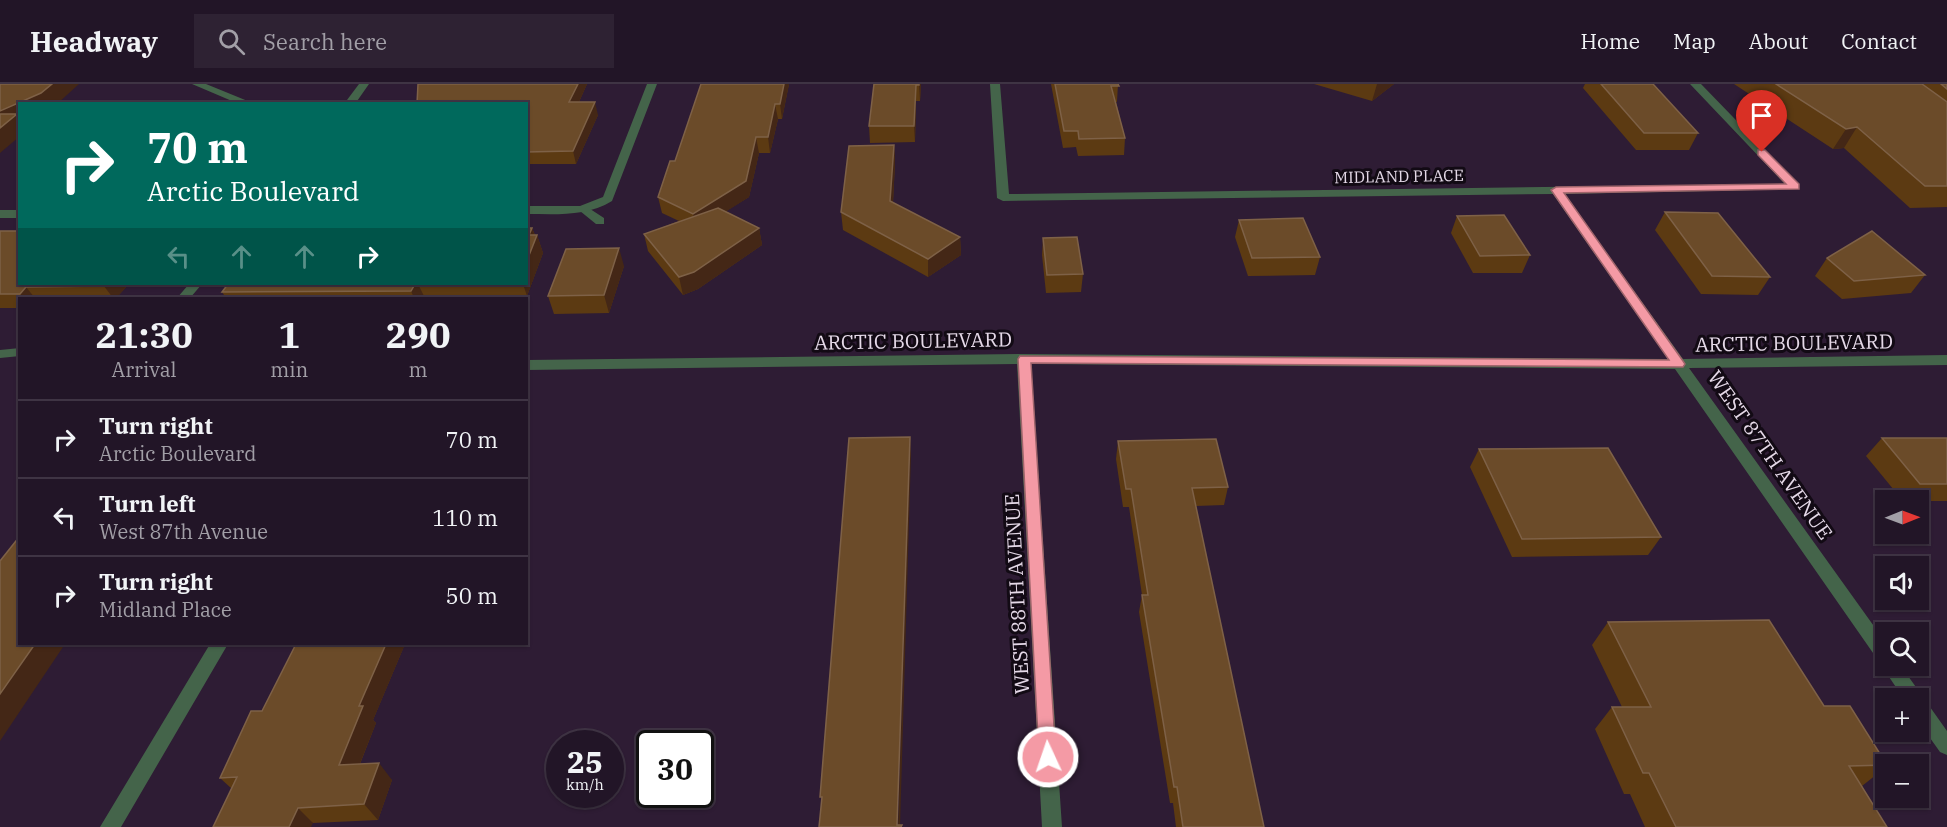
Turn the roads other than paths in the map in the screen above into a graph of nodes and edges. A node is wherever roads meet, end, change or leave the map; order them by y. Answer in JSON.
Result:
{"nodes":[{"id":1,"x":197,"y":84,"type":"edge"},
{"id":2,"x":364,"y":84,"type":"edge"},
{"id":3,"x":652,"y":84,"type":"edge"},
{"id":4,"x":995,"y":84,"type":"edge"},
{"id":5,"x":1695,"y":84,"type":"edge"},
{"id":6,"x":245,"y":102,"type":"edge"},
{"id":7,"x":350,"y":102,"type":"edge"},
{"id":8,"x":1556,"y":190,"type":"junction"},
{"id":9,"x":584,"y":209,"type":"junction"},
{"id":10,"x":528,"y":210,"type":"edge"},
{"id":11,"x":0,"y":214,"type":"edge"},
{"id":12,"x":18,"y":214,"type":"edge"},
{"id":13,"x":600,"y":221,"type":"dead end"},
{"id":14,"x":195,"y":285,"type":"edge"},
{"id":15,"x":184,"y":297,"type":"edge"},
{"id":16,"x":18,"y":352,"type":"edge"},
{"id":17,"x":0,"y":354,"type":"edge"},
{"id":18,"x":1024,"y":359,"type":"junction"},
{"id":19,"x":1947,"y":360,"type":"edge"},
{"id":20,"x":1678,"y":364,"type":"junction"},
{"id":21,"x":528,"y":365,"type":"edge"},
{"id":22,"x":1875,"y":642,"type":"edge"},
{"id":23,"x":218,"y":645,"type":"edge"},
{"id":24,"x":1929,"y":721,"type":"edge"},
{"id":25,"x":1947,"y":746,"type":"edge"},
{"id":26,"x":110,"y":827,"type":"edge"},
{"id":27,"x":1052,"y":827,"type":"edge"}],
"edges":[{"from":1,"to":6,"type":"street"},
{"from":2,"to":7,"type":"street"},
{"from":3,"to":9,"type":"street"},
{"from":4,"to":8,"type":"street","name":"MIDLAND PLACE"},
{"from":5,"to":8,"type":"street","name":"MIDLAND PLACE"},
{"from":8,"to":20,"type":"street","name":"WEST 87TH AVENUE"},
{"from":9,"to":10,"type":"street"},
{"from":9,"to":13,"type":"street"},
{"from":11,"to":12,"type":"street"},
{"from":14,"to":15,"type":"street"},
{"from":16,"to":17,"type":"street"},
{"from":18,"to":20,"type":"street","name":"ARCTIC BOULEVARD"},
{"from":18,"to":21,"type":"street","name":"ARCTIC BOULEVARD"},
{"from":18,"to":27,"type":"street","name":"WEST 88TH AVENUE"},
{"from":19,"to":20,"type":"street","name":"ARCTIC BOULEVARD"},
{"from":20,"to":22,"type":"street","name":"WEST 87TH AVENUE"},
{"from":23,"to":26,"type":"street"},
{"from":24,"to":25,"type":"street"}]}
